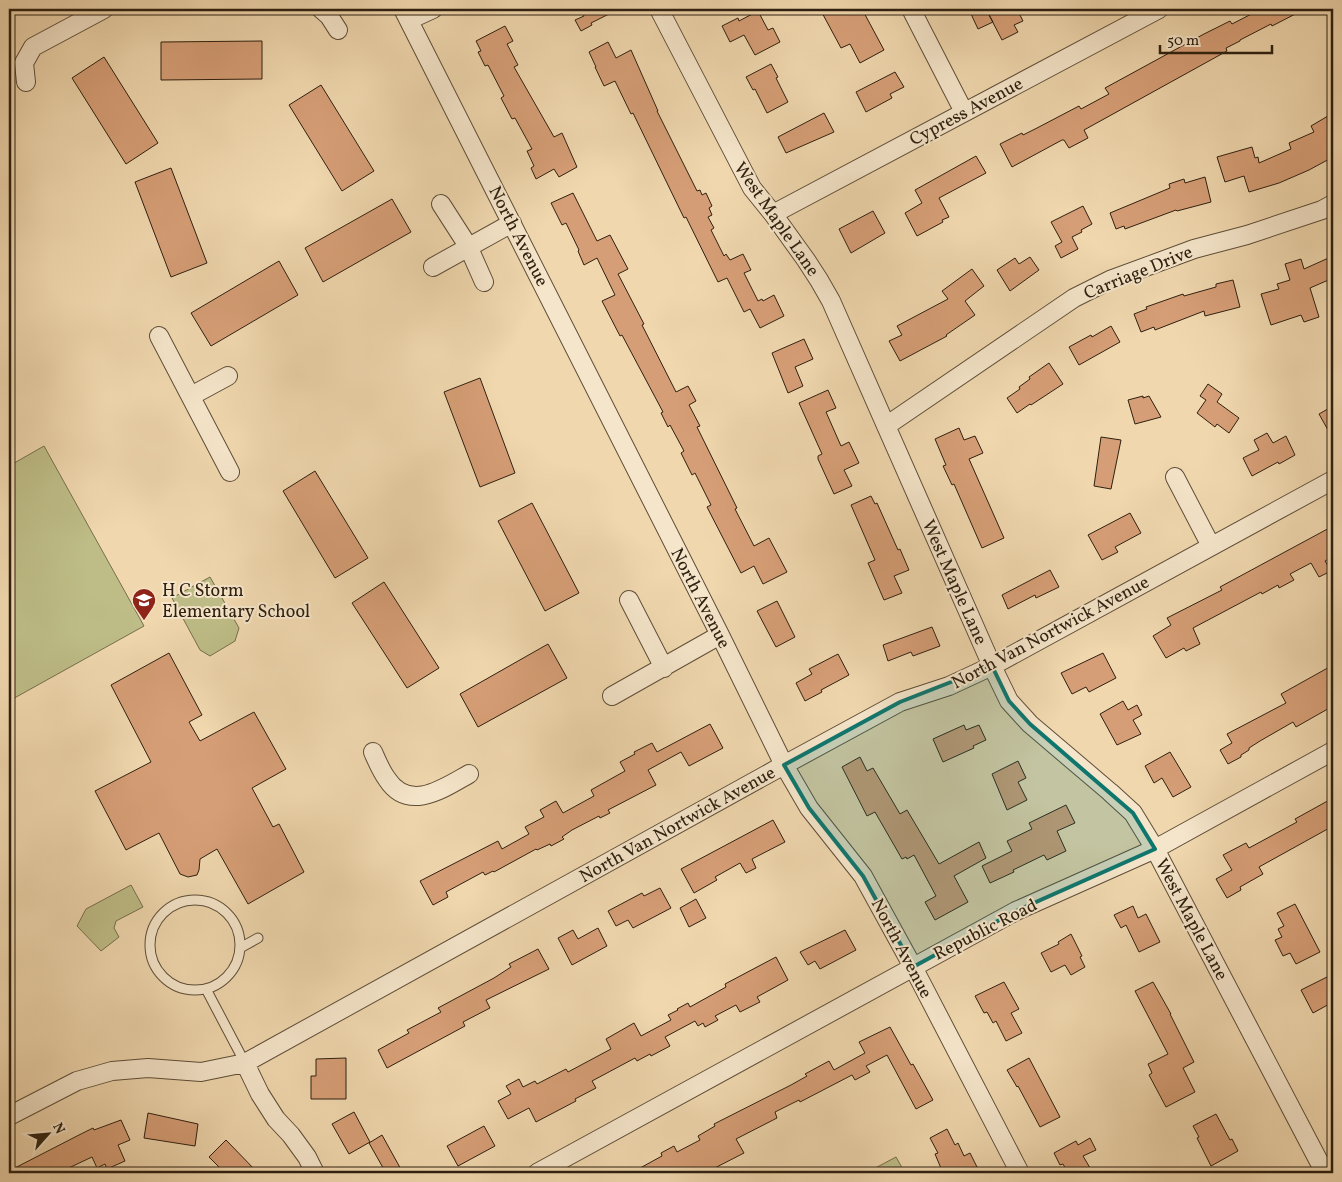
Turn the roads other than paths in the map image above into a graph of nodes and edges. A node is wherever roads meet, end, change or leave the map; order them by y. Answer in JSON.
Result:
{"nodes":[{"id":1,"x":104,"y":9,"type":"edge"},
{"id":2,"x":321,"y":9,"type":"edge"},
{"id":3,"x":432,"y":9,"type":"edge"},
{"id":4,"x":659,"y":9,"type":"edge"},
{"id":5,"x":911,"y":9,"type":"edge"},
{"id":6,"x":1159,"y":9,"type":"edge"},
{"id":7,"x":407,"y":14,"type":"edge"},
{"id":8,"x":338,"y":30,"type":"dead end"},
{"id":9,"x":26,"y":82,"type":"dead end"},
{"id":10,"x":964,"y":112,"type":"junction"},
{"id":11,"x":441,"y":204,"type":"dead end"},
{"id":12,"x":1333,"y":204,"type":"edge"},
{"id":13,"x":773,"y":214,"type":"junction"},
{"id":14,"x":512,"y":223,"type":"junction"},
{"id":15,"x":468,"y":246,"type":"junction"},
{"id":16,"x":433,"y":267,"type":"dead end"},
{"id":17,"x":484,"y":282,"type":"dead end"},
{"id":18,"x":159,"y":336,"type":"dead end"},
{"id":19,"x":228,"y":376,"type":"dead end"},
{"id":20,"x":191,"y":396,"type":"junction"},
{"id":21,"x":886,"y":426,"type":"junction"},
{"id":22,"x":230,"y":472,"type":"dead end"},
{"id":23,"x":1175,"y":477,"type":"dead end"},
{"id":24,"x":1333,"y":480,"type":"edge"},
{"id":25,"x":1211,"y":546,"type":"junction"},
{"id":26,"x":629,"y":600,"type":"dead end"},
{"id":27,"x":720,"y":635,"type":"junction"},
{"id":28,"x":992,"y":666,"type":"junction"},
{"id":29,"x":664,"y":668,"type":"junction"},
{"id":30,"x":612,"y":696,"type":"dead end"},
{"id":31,"x":1333,"y":751,"type":"edge"},
{"id":32,"x":373,"y":752,"type":"dead end"},
{"id":33,"x":784,"y":765,"type":"junction"},
{"id":34,"x":469,"y":774,"type":"dead end"},
{"id":35,"x":1155,"y":849,"type":"junction"},
{"id":36,"x":258,"y":938,"type":"dead end"},
{"id":37,"x":240,"y":948,"type":"junction"},
{"id":38,"x":913,"y":967,"type":"junction"},
{"id":39,"x":206,"y":989,"type":"junction"},
{"id":40,"x":245,"y":1063,"type":"junction"},
{"id":41,"x":9,"y":1116,"type":"edge"},
{"id":42,"x":315,"y":1173,"type":"edge"},
{"id":43,"x":537,"y":1173,"type":"edge"},
{"id":44,"x":1020,"y":1173,"type":"edge"},
{"id":45,"x":1325,"y":1173,"type":"edge"}],
"edges":[{"from":1,"to":9,"type":"street"},
{"from":2,"to":8,"type":"street"},
{"from":3,"to":7,"type":"street"},
{"from":4,"to":13,"type":"street","name":"West Maple Lane"},
{"from":5,"to":10,"type":"street"},
{"from":6,"to":10,"type":"street","name":"Cypress Avenue"},
{"from":7,"to":14,"type":"street","name":"North Avenue"},
{"from":10,"to":13,"type":"street","name":"Cypress Avenue"},
{"from":11,"to":15,"type":"street"},
{"from":12,"to":21,"type":"street","name":"Carriage Drive"},
{"from":13,"to":21,"type":"street","name":"West Maple Lane"},
{"from":14,"to":15,"type":"street"},
{"from":14,"to":27,"type":"street","name":"North Avenue"},
{"from":15,"to":16,"type":"street"},
{"from":15,"to":17,"type":"street"},
{"from":18,"to":20,"type":"street"},
{"from":19,"to":20,"type":"street"},
{"from":20,"to":22,"type":"street"},
{"from":21,"to":28,"type":"street","name":"West Maple Lane"},
{"from":23,"to":25,"type":"street"},
{"from":24,"to":25,"type":"street","name":"North Van Nortwick Avenue"},
{"from":25,"to":28,"type":"street","name":"North Van Nortwick Avenue"},
{"from":26,"to":29,"type":"street"},
{"from":27,"to":29,"type":"street"},
{"from":27,"to":33,"type":"street","name":"North Avenue"},
{"from":28,"to":33,"type":"street","name":"North Van Nortwick Avenue"},
{"from":28,"to":35,"type":"street","name":"West Maple Lane"},
{"from":29,"to":30,"type":"street"},
{"from":31,"to":35,"type":"street","name":"Republic Road"},
{"from":32,"to":34,"type":"street"},
{"from":33,"to":38,"type":"street","name":"North Avenue"},
{"from":33,"to":40,"type":"street","name":"North Van Nortwick Avenue"},
{"from":35,"to":38,"type":"street","name":"Republic Road"},
{"from":35,"to":45,"type":"street","name":"West Maple Lane"},
{"from":36,"to":37,"type":"lane"},
{"from":37,"to":39,"type":"lane"},
{"from":37,"to":39,"type":"lane"},
{"from":38,"to":43,"type":"street","name":"Republic Road"},
{"from":38,"to":44,"type":"street","name":"North Avenue"},
{"from":39,"to":40,"type":"lane"},
{"from":40,"to":41,"type":"street","name":"North Van Nortwick Avenue"},
{"from":40,"to":42,"type":"street"}]}
